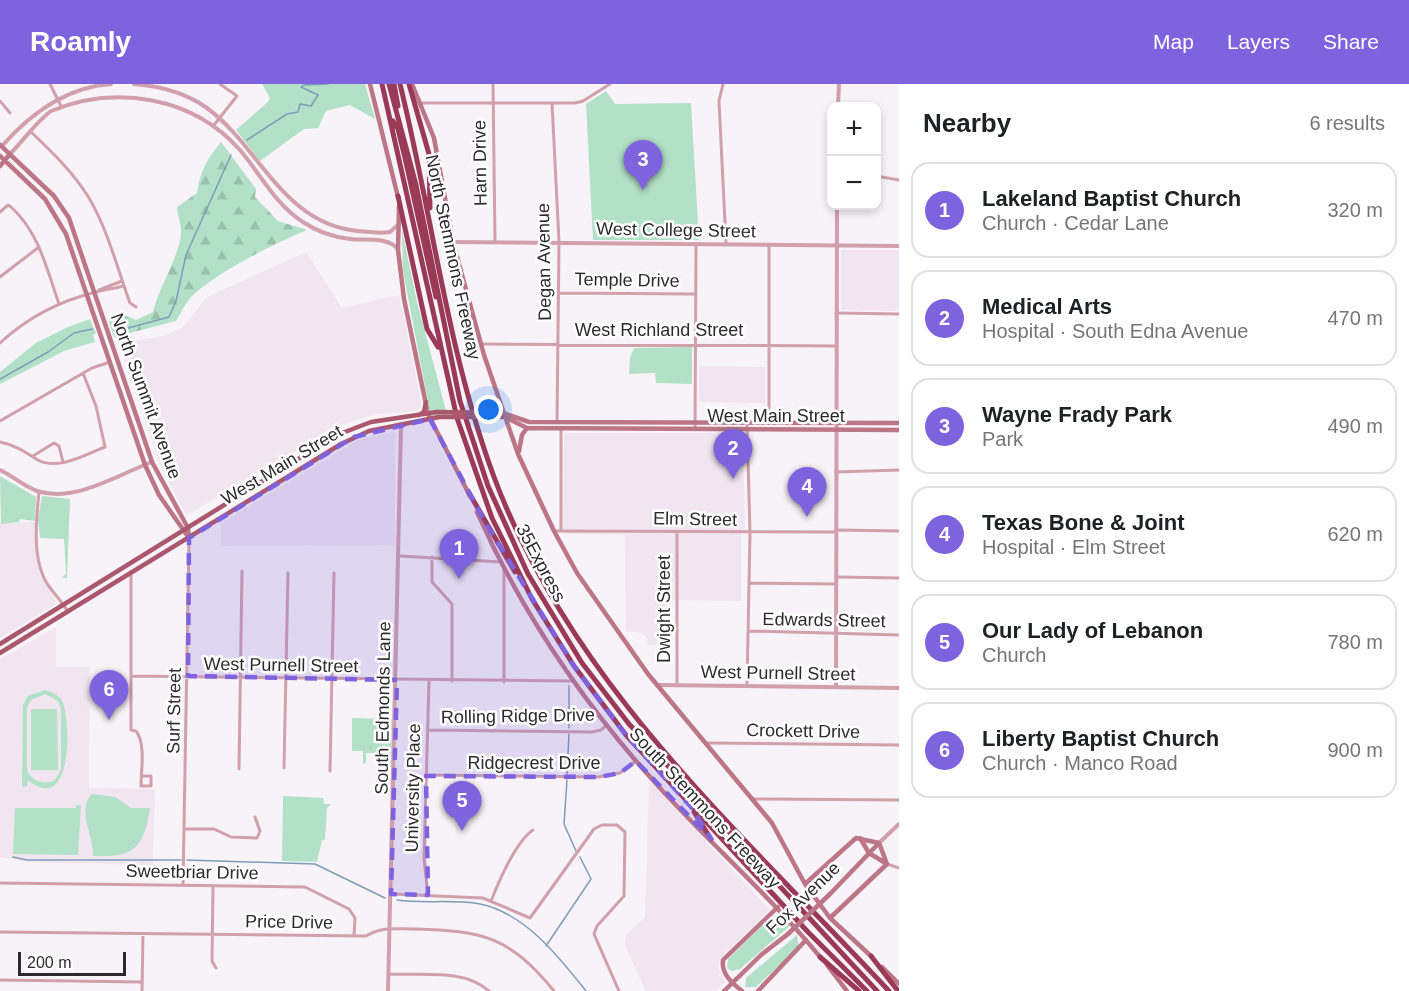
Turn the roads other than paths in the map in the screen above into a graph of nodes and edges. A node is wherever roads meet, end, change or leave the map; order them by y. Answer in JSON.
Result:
{"nodes":[{"id":1,"x":50,"y":84,"type":"edge"},
{"id":2,"x":111,"y":84,"type":"edge"},
{"id":3,"x":134,"y":84,"type":"edge"},
{"id":4,"x":143,"y":84,"type":"edge"},
{"id":5,"x":220,"y":84,"type":"edge"},
{"id":6,"x":370,"y":84,"type":"edge"},
{"id":7,"x":382,"y":84,"type":"edge"},
{"id":8,"x":389,"y":84,"type":"edge"},
{"id":9,"x":394,"y":84,"type":"edge"},
{"id":10,"x":400,"y":84,"type":"edge"},
{"id":11,"x":411,"y":84,"type":"edge"},
{"id":12,"x":493,"y":84,"type":"edge"},
{"id":13,"x":610,"y":84,"type":"edge"},
{"id":14,"x":723,"y":84,"type":"edge"},
{"id":15,"x":839,"y":84,"type":"edge"},
{"id":16,"x":96,"y":85,"type":"edge"},
{"id":17,"x":142,"y":93,"type":"junction"},
{"id":18,"x":58,"y":99,"type":"junction"},
{"id":19,"x":0,"y":101,"type":"edge"},
{"id":20,"x":493,"y":102,"type":"junction"},
{"id":21,"x":838,"y":102,"type":"edge"},
{"id":22,"x":420,"y":103,"type":"junction"},
{"id":23,"x":552,"y":103,"type":"junction"},
{"id":24,"x":62,"y":106,"type":"junction"},
{"id":25,"x":10,"y":113,"type":"dead end"},
{"id":26,"x":390,"y":117,"type":"junction"},
{"id":27,"x":219,"y":118,"type":"junction"},
{"id":28,"x":400,"y":123,"type":"junction"},
{"id":29,"x":214,"y":125,"type":"junction"},
{"id":30,"x":30,"y":131,"type":"junction"},
{"id":31,"x":0,"y":146,"type":"edge"},
{"id":32,"x":10,"y":154,"type":"junction"},
{"id":33,"x":0,"y":156,"type":"edge"},
{"id":34,"x":5,"y":160,"type":"junction"},
{"id":35,"x":259,"y":164,"type":"junction"},
{"id":36,"x":0,"y":166,"type":"edge"},
{"id":37,"x":253,"y":169,"type":"junction"},
{"id":38,"x":881,"y":177,"type":"edge"},
{"id":39,"x":899,"y":180,"type":"edge"},
{"id":40,"x":398,"y":196,"type":"junction"},
{"id":41,"x":837,"y":210,"type":"edge"},
{"id":42,"x":0,"y":212,"type":"edge"},
{"id":43,"x":429,"y":215,"type":"junction"},
{"id":44,"x":399,"y":223,"type":"junction"},
{"id":45,"x":327,"y":224,"type":"junction"},
{"id":46,"x":324,"y":232,"type":"junction"},
{"id":47,"x":453,"y":242,"type":"junction"},
{"id":48,"x":495,"y":242,"type":"junction"},
{"id":49,"x":559,"y":242,"type":"junction"},
{"id":50,"x":696,"y":243,"type":"junction"},
{"id":51,"x":726,"y":243,"type":"junction"},
{"id":52,"x":770,"y":244,"type":"junction"},
{"id":53,"x":899,"y":246,"type":"edge"},
{"id":54,"x":39,"y":247,"type":"junction"},
{"id":55,"x":837,"y":247,"type":"junction"},
{"id":56,"x":398,"y":250,"type":"junction"},
{"id":57,"x":0,"y":278,"type":"edge"},
{"id":58,"x":122,"y":281,"type":"junction"},
{"id":59,"x":123,"y":286,"type":"junction"},
{"id":60,"x":95,"y":292,"type":"junction"},
{"id":61,"x":559,"y":293,"type":"junction"},
{"id":62,"x":87,"y":294,"type":"junction"},
{"id":63,"x":695,"y":294,"type":"junction"},
{"id":64,"x":59,"y":304,"type":"junction"},
{"id":65,"x":136,"y":307,"type":"dead end"},
{"id":66,"x":441,"y":311,"type":"junction"},
{"id":67,"x":836,"y":313,"type":"junction"},
{"id":68,"x":899,"y":314,"type":"edge"},
{"id":69,"x":0,"y":343,"type":"edge"},
{"id":70,"x":558,"y":343,"type":"junction"},
{"id":71,"x":694,"y":343,"type":"junction"},
{"id":72,"x":481,"y":344,"type":"junction"},
{"id":73,"x":769,"y":345,"type":"junction"},
{"id":74,"x":836,"y":346,"type":"junction"},
{"id":75,"x":441,"y":351,"type":"junction"},
{"id":76,"x":116,"y":354,"type":"junction"},
{"id":77,"x":110,"y":362,"type":"junction"},
{"id":78,"x":84,"y":373,"type":"junction"},
{"id":79,"x":426,"y":402,"type":"junction"},
{"id":80,"x":503,"y":415,"type":"junction"},
{"id":81,"x":418,"y":416,"type":"junction"},
{"id":82,"x":429,"y":416,"type":"junction"},
{"id":83,"x":457,"y":418,"type":"joint"},
{"id":84,"x":0,"y":421,"type":"edge"},
{"id":85,"x":557,"y":422,"type":"junction"},
{"id":86,"x":747,"y":422,"type":"junction"},
{"id":87,"x":769,"y":422,"type":"junction"},
{"id":88,"x":695,"y":423,"type":"junction"},
{"id":89,"x":836,"y":423,"type":"junction"},
{"id":90,"x":899,"y":423,"type":"edge"},
{"id":91,"x":402,"y":426,"type":"junction"},
{"id":92,"x":527,"y":428,"type":"junction"},
{"id":93,"x":543,"y":428,"type":"junction"},
{"id":94,"x":561,"y":428,"type":"junction"},
{"id":95,"x":695,"y":429,"type":"junction"},
{"id":96,"x":747,"y":429,"type":"junction"},
{"id":97,"x":836,"y":430,"type":"junction"},
{"id":98,"x":899,"y":430,"type":"edge"},
{"id":99,"x":479,"y":436,"type":"joint"},
{"id":100,"x":0,"y":442,"type":"edge"},
{"id":101,"x":320,"y":446,"type":"junction"},
{"id":102,"x":325,"y":454,"type":"junction"},
{"id":103,"x":518,"y":454,"type":"junction"},
{"id":104,"x":33,"y":456,"type":"junction"},
{"id":105,"x":63,"y":462,"type":"junction"},
{"id":106,"x":153,"y":462,"type":"junction"},
{"id":107,"x":145,"y":465,"type":"junction"},
{"id":108,"x":0,"y":470,"type":"edge"},
{"id":109,"x":899,"y":470,"type":"edge"},
{"id":110,"x":836,"y":472,"type":"junction"},
{"id":111,"x":39,"y":492,"type":"junction"},
{"id":112,"x":469,"y":493,"type":"junction"},
{"id":113,"x":185,"y":530,"type":"junction"},
{"id":114,"x":554,"y":531,"type":"junction"},
{"id":115,"x":561,"y":531,"type":"junction"},
{"id":116,"x":836,"y":531,"type":"junction"},
{"id":117,"x":899,"y":531,"type":"edge"},
{"id":118,"x":677,"y":533,"type":"junction"},
{"id":119,"x":750,"y":533,"type":"junction"},
{"id":120,"x":189,"y":537,"type":"junction"},
{"id":121,"x":400,"y":556,"type":"junction"},
{"id":122,"x":432,"y":557,"type":"junction"},
{"id":123,"x":503,"y":564,"type":"junction"},
{"id":124,"x":242,"y":571,"type":"dead end"},
{"id":125,"x":131,"y":573,"type":"junction"},
{"id":126,"x":288,"y":573,"type":"dead end"},
{"id":127,"x":334,"y":573,"type":"dead end"},
{"id":128,"x":836,"y":577,"type":"junction"},
{"id":129,"x":899,"y":578,"type":"edge"},
{"id":130,"x":749,"y":583,"type":"junction"},
{"id":131,"x":836,"y":584,"type":"junction"},
{"id":132,"x":532,"y":599,"type":"junction"},
{"id":133,"x":65,"y":605,"type":"junction"},
{"id":134,"x":68,"y":612,"type":"junction"},
{"id":135,"x":748,"y":632,"type":"junction"},
{"id":136,"x":836,"y":633,"type":"junction"},
{"id":137,"x":899,"y":635,"type":"edge"},
{"id":138,"x":0,"y":644,"type":"edge"},
{"id":139,"x":0,"y":653,"type":"edge"},
{"id":140,"x":131,"y":676,"type":"junction"},
{"id":141,"x":188,"y":676,"type":"junction"},
{"id":142,"x":241,"y":678,"type":"junction"},
{"id":143,"x":286,"y":678,"type":"junction"},
{"id":144,"x":332,"y":679,"type":"junction"},
{"id":145,"x":398,"y":680,"type":"junction"},
{"id":146,"x":429,"y":681,"type":"junction"},
{"id":147,"x":452,"y":681,"type":"junction"},
{"id":148,"x":574,"y":681,"type":"junction"},
{"id":149,"x":504,"y":682,"type":"junction"},
{"id":150,"x":656,"y":685,"type":"junction"},
{"id":151,"x":677,"y":685,"type":"junction"},
{"id":152,"x":747,"y":686,"type":"junction"},
{"id":153,"x":836,"y":687,"type":"junction"},
{"id":154,"x":899,"y":688,"type":"edge"},
{"id":155,"x":607,"y":725,"type":"junction"},
{"id":156,"x":428,"y":730,"type":"junction"},
{"id":157,"x":706,"y":743,"type":"junction"},
{"id":158,"x":899,"y":745,"type":"edge"},
{"id":159,"x":636,"y":760,"type":"junction"},
{"id":160,"x":239,"y":768,"type":"dead end"},
{"id":161,"x":285,"y":768,"type":"dead end"},
{"id":162,"x":330,"y":771,"type":"dead end"},
{"id":163,"x":141,"y":776,"type":"junction"},
{"id":164,"x":426,"y":776,"type":"junction"},
{"id":165,"x":753,"y":799,"type":"junction"},
{"id":166,"x":899,"y":800,"type":"edge"},
{"id":167,"x":693,"y":808,"type":"junction"},
{"id":168,"x":255,"y":817,"type":"dead end"},
{"id":169,"x":899,"y":824,"type":"edge"},
{"id":170,"x":185,"y":829,"type":"junction"},
{"id":171,"x":533,"y":830,"type":"dead end"},
{"id":172,"x":860,"y":838,"type":"junction"},
{"id":173,"x":711,"y":839,"type":"junction"},
{"id":174,"x":879,"y":843,"type":"junction"},
{"id":175,"x":869,"y":853,"type":"junction"},
{"id":176,"x":887,"y":864,"type":"junction"},
{"id":177,"x":899,"y":868,"type":"edge"},
{"id":178,"x":0,"y":883,"type":"edge"},
{"id":179,"x":805,"y":884,"type":"junction"},
{"id":180,"x":183,"y":885,"type":"junction"},
{"id":181,"x":213,"y":886,"type":"junction"},
{"id":182,"x":391,"y":894,"type":"junction"},
{"id":183,"x":428,"y":895,"type":"junction"},
{"id":184,"x":492,"y":901,"type":"junction"},
{"id":185,"x":777,"y":907,"type":"junction"},
{"id":186,"x":830,"y":918,"type":"junction"},
{"id":187,"x":390,"y":928,"type":"junction"},
{"id":188,"x":0,"y":932,"type":"edge"},
{"id":189,"x":143,"y":934,"type":"junction"},
{"id":190,"x":213,"y":935,"type":"junction"},
{"id":191,"x":354,"y":936,"type":"junction"},
{"id":192,"x":806,"y":940,"type":"junction"},
{"id":193,"x":871,"y":956,"type":"junction"},
{"id":194,"x":820,"y":957,"type":"junction"},
{"id":195,"x":216,"y":968,"type":"dead end"},
{"id":196,"x":725,"y":972,"type":"junction"},
{"id":197,"x":388,"y":974,"type":"junction"},
{"id":198,"x":738,"y":976,"type":"junction"},
{"id":199,"x":0,"y":980,"type":"edge"},
{"id":200,"x":142,"y":982,"type":"junction"},
{"id":201,"x":731,"y":984,"type":"junction"},
{"id":202,"x":899,"y":984,"type":"edge"},
{"id":203,"x":142,"y":991,"type":"edge"},
{"id":204,"x":388,"y":991,"type":"edge"},
{"id":205,"x":489,"y":991,"type":"edge"},
{"id":206,"x":554,"y":991,"type":"edge"},
{"id":207,"x":619,"y":991,"type":"edge"},
{"id":208,"x":724,"y":991,"type":"edge"},
{"id":209,"x":743,"y":991,"type":"edge"},
{"id":210,"x":758,"y":991,"type":"edge"},
{"id":211,"x":847,"y":991,"type":"edge"},
{"id":212,"x":859,"y":991,"type":"edge"},
{"id":213,"x":867,"y":991,"type":"edge"},
{"id":214,"x":877,"y":991,"type":"edge"},
{"id":215,"x":889,"y":991,"type":"edge"},
{"id":216,"x":898,"y":991,"type":"edge"}],
"edges":[{"from":1,"to":18,"type":"street"},
{"from":2,"to":16,"type":"street"},
{"from":3,"to":4,"type":"street"},
{"from":4,"to":17,"type":"street"},
{"from":4,"to":27,"type":"street"},
{"from":5,"to":27,"type":"street"},
{"from":6,"to":40,"type":"main road"},
{"from":7,"to":26,"type":"highway","name":"North Stemmons Freeway"},
{"from":8,"to":28,"type":"highway"},
{"from":9,"to":28,"type":"highway"},
{"from":10,"to":43,"type":"highway","name":"North Stemmons Freeway"},
{"from":11,"to":22,"type":"main road","name":"North Stemmons Freeway"},
{"from":11,"to":43,"type":"highway"},
{"from":12,"to":20,"type":"street","name":"Harn Drive"},
{"from":13,"to":23,"type":"street"},
{"from":14,"to":51,"type":"street"},
{"from":15,"to":21,"type":"street"},
{"from":16,"to":18,"type":"street"},
{"from":17,"to":24,"type":"street"},
{"from":17,"to":29,"type":"street"},
{"from":18,"to":24,"type":"street"},
{"from":18,"to":31,"type":"street"},
{"from":19,"to":25,"type":"street"},
{"from":20,"to":22,"type":"street"},
{"from":20,"to":23,"type":"street"},
{"from":20,"to":48,"type":"street","name":"Harn Drive"},
{"from":22,"to":47,"type":"main road","name":"North Stemmons Freeway"},
{"from":23,"to":49,"type":"street","name":"Degan Avenue"},
{"from":24,"to":30,"type":"street"},
{"from":26,"to":66,"type":"highway"},
{"from":26,"to":75,"type":"highway","name":"North Stemmons Freeway"},
{"from":27,"to":29,"type":"street"},
{"from":27,"to":35,"type":"street"},
{"from":28,"to":66,"type":"highway","name":"35Express"},
{"from":29,"to":37,"type":"street"},
{"from":30,"to":32,"type":"street"},
{"from":30,"to":58,"type":"street"},
{"from":31,"to":32,"type":"main road","name":"North Summit Avenue"},
{"from":32,"to":34,"type":"main road"},
{"from":32,"to":60,"type":"main road","name":"North Summit Avenue"},
{"from":33,"to":34,"type":"main road","name":"North Summit Avenue"},
{"from":34,"to":36,"type":"main road"},
{"from":34,"to":62,"type":"main road","name":"North Summit Avenue"},
{"from":35,"to":37,"type":"street"},
{"from":35,"to":45,"type":"street"},
{"from":37,"to":46,"type":"street"},
{"from":38,"to":39,"type":"street"},
{"from":40,"to":44,"type":"main road"},
{"from":40,"to":75,"type":"highway"},
{"from":41,"to":55,"type":"street"},
{"from":42,"to":54,"type":"street"},
{"from":43,"to":99,"type":"highway","name":"North Stemmons Freeway"},
{"from":44,"to":45,"type":"street"},
{"from":44,"to":56,"type":"main road"},
{"from":45,"to":46,"type":"street"},
{"from":46,"to":56,"type":"street"},
{"from":47,"to":48,"type":"street","name":"West College Street"},
{"from":47,"to":72,"type":"main road","name":"North Stemmons Freeway"},
{"from":48,"to":49,"type":"street","name":"West College Street"},
{"from":49,"to":50,"type":"street","name":"West College Street"},
{"from":49,"to":61,"type":"street","name":"Degan Avenue"},
{"from":50,"to":51,"type":"street","name":"West College Street"},
{"from":50,"to":63,"type":"street"},
{"from":51,"to":52,"type":"street","name":"West College Street"},
{"from":52,"to":55,"type":"street","name":"West College Street"},
{"from":52,"to":73,"type":"street"},
{"from":53,"to":55,"type":"street","name":"West College Street"},
{"from":54,"to":57,"type":"street"},
{"from":54,"to":64,"type":"street"},
{"from":55,"to":67,"type":"street"},
{"from":56,"to":79,"type":"main road"},
{"from":58,"to":59,"type":"street"},
{"from":58,"to":60,"type":"street"},
{"from":59,"to":60,"type":"street"},
{"from":59,"to":65,"type":"street"},
{"from":60,"to":62,"type":"street"},
{"from":60,"to":76,"type":"main road","name":"North Summit Avenue"},
{"from":61,"to":63,"type":"street","name":"Temple Drive"},
{"from":61,"to":70,"type":"street","name":"Degan Avenue"},
{"from":62,"to":64,"type":"street"},
{"from":62,"to":77,"type":"main road","name":"North Summit Avenue"},
{"from":63,"to":71,"type":"street"},
{"from":64,"to":69,"type":"street"},
{"from":66,"to":214,"type":"highway","name":"35Express"},
{"from":67,"to":68,"type":"street"},
{"from":67,"to":74,"type":"street"},
{"from":70,"to":71,"type":"street","name":"West Richland Street"},
{"from":70,"to":72,"type":"street","name":"West Richland Street"},
{"from":70,"to":85,"type":"street","name":"Degan Avenue"},
{"from":71,"to":73,"type":"street","name":"West Richland Street"},
{"from":71,"to":88,"type":"street"},
{"from":72,"to":80,"type":"main road","name":"North Stemmons Freeway"},
{"from":73,"to":74,"type":"street","name":"West Richland Street"},
{"from":73,"to":87,"type":"street"},
{"from":74,"to":89,"type":"street"},
{"from":75,"to":83,"type":"highway","name":"North Stemmons Freeway"},
{"from":76,"to":77,"type":"main road"},
{"from":76,"to":106,"type":"main road","name":"North Summit Avenue"},
{"from":77,"to":78,"type":"street"},
{"from":77,"to":107,"type":"main road","name":"North Summit Avenue"},
{"from":78,"to":84,"type":"street"},
{"from":78,"to":105,"type":"street"},
{"from":79,"to":81,"type":"main road"},
{"from":79,"to":82,"type":"main road"},
{"from":80,"to":82,"type":"main road","name":"West Main Street","bridge":true},
{"from":80,"to":85,"type":"main road","name":"West Main Street"},
{"from":80,"to":92,"type":"main road","name":"West Main Street"},
{"from":80,"to":103,"type":"main road","name":"South Stemmons Freeway"},
{"from":81,"to":82,"type":"main road","name":"West Main Street"},
{"from":81,"to":101,"type":"main road","name":"West Main Street"},
{"from":82,"to":91,"type":"main road","name":"West Main Street"},
{"from":82,"to":112,"type":"main road","name":"South Stemmons Freeway"},
{"from":83,"to":132,"type":"highway","name":"South Stemmons Freeway"},
{"from":85,"to":88,"type":"main road","name":"West Main Street"},
{"from":85,"to":93,"type":"main road"},
{"from":86,"to":87,"type":"main road","name":"West Main Street"},
{"from":86,"to":88,"type":"main road","name":"West Main Street"},
{"from":86,"to":96,"type":"street"},
{"from":87,"to":89,"type":"main road","name":"West Main Street"},
{"from":88,"to":95,"type":"street"},
{"from":89,"to":90,"type":"main road","name":"West Main Street"},
{"from":89,"to":97,"type":"street"},
{"from":91,"to":102,"type":"main road","name":"West Main Street"},
{"from":91,"to":121,"type":"street","name":"South Edmonds Lane"},
{"from":92,"to":93,"type":"main road","name":"West Main Street"},
{"from":92,"to":103,"type":"main road"},
{"from":93,"to":94,"type":"main road","name":"West Main Street"},
{"from":94,"to":95,"type":"main road","name":"West Main Street"},
{"from":94,"to":115,"type":"street"},
{"from":95,"to":96,"type":"main road","name":"West Main Street"},
{"from":96,"to":97,"type":"main road","name":"West Main Street"},
{"from":96,"to":119,"type":"street"},
{"from":97,"to":98,"type":"main road","name":"West Main Street"},
{"from":97,"to":110,"type":"street"},
{"from":99,"to":215,"type":"highway","name":"South Stemmons Freeway"},
{"from":100,"to":104,"type":"street"},
{"from":101,"to":102,"type":"main road"},
{"from":101,"to":113,"type":"main road","name":"West Main Street"},
{"from":102,"to":120,"type":"main road","name":"West Main Street"},
{"from":103,"to":114,"type":"main road","name":"South Stemmons Freeway"},
{"from":104,"to":105,"type":"street"},
{"from":104,"to":105,"type":"street"},
{"from":106,"to":107,"type":"street"},
{"from":106,"to":113,"type":"main road","name":"North Summit Avenue"},
{"from":107,"to":111,"type":"street"},
{"from":107,"to":113,"type":"main road","name":"North Summit Avenue"},
{"from":108,"to":111,"type":"street"},
{"from":109,"to":110,"type":"street"},
{"from":110,"to":116,"type":"street"},
{"from":111,"to":133,"type":"street"},
{"from":112,"to":123,"type":"main road","name":"South Stemmons Freeway"},
{"from":112,"to":132,"type":"highway"},
{"from":113,"to":120,"type":"main road","name":"North Summit Avenue"},
{"from":113,"to":133,"type":"main road","name":"West Main Street"},
{"from":114,"to":115,"type":"street","name":"Elm Street"},
{"from":114,"to":150,"type":"main road","name":"South Stemmons Freeway"},
{"from":115,"to":118,"type":"street","name":"Elm Street"},
{"from":116,"to":117,"type":"street","name":"Elm Street"},
{"from":116,"to":119,"type":"street","name":"Elm Street"},
{"from":116,"to":128,"type":"street"},
{"from":118,"to":119,"type":"street","name":"Elm Street"},
{"from":118,"to":151,"type":"street","name":"Dwight Street"},
{"from":119,"to":130,"type":"street"},
{"from":120,"to":125,"type":"main road","name":"West Main Street"},
{"from":120,"to":141,"type":"street","name":"Surf Street"},
{"from":121,"to":122,"type":"street"},
{"from":121,"to":145,"type":"street","name":"South Edmonds Lane"},
{"from":122,"to":123,"type":"street"},
{"from":122,"to":147,"type":"street"},
{"from":123,"to":148,"type":"main road","name":"South Stemmons Freeway"},
{"from":123,"to":149,"type":"street"},
{"from":124,"to":142,"type":"street"},
{"from":125,"to":134,"type":"main road","name":"West Main Street"},
{"from":125,"to":140,"type":"street"},
{"from":126,"to":143,"type":"street"},
{"from":127,"to":144,"type":"street"},
{"from":128,"to":129,"type":"street"},
{"from":128,"to":131,"type":"street"},
{"from":130,"to":131,"type":"street"},
{"from":130,"to":135,"type":"street"},
{"from":131,"to":136,"type":"street"},
{"from":132,"to":167,"type":"highway","name":"South Stemmons Freeway"},
{"from":133,"to":134,"type":"street"},
{"from":133,"to":138,"type":"main road","name":"West Main Street"},
{"from":134,"to":139,"type":"main road","name":"West Main Street"},
{"from":135,"to":136,"type":"street","name":"Edwards Street"},
{"from":135,"to":152,"type":"street"},
{"from":136,"to":137,"type":"street","name":"Edwards Street"},
{"from":136,"to":153,"type":"street"},
{"from":140,"to":141,"type":"street","name":"West Purnell Street"},
{"from":140,"to":163,"type":"street"},
{"from":141,"to":142,"type":"street","name":"West Purnell Street"},
{"from":141,"to":170,"type":"street","name":"Surf Street"},
{"from":142,"to":143,"type":"street","name":"West Purnell Street"},
{"from":142,"to":160,"type":"street"},
{"from":143,"to":144,"type":"street","name":"West Purnell Street"},
{"from":143,"to":161,"type":"street"},
{"from":144,"to":145,"type":"street","name":"West Purnell Street"},
{"from":144,"to":162,"type":"street"},
{"from":145,"to":146,"type":"street","name":"West Purnell Street"},
{"from":145,"to":182,"type":"street","name":"South Edmonds Lane"},
{"from":146,"to":147,"type":"street","name":"West Purnell Street"},
{"from":146,"to":156,"type":"street","name":"University Place"},
{"from":147,"to":149,"type":"street","name":"West Purnell Street"},
{"from":148,"to":149,"type":"street","name":"West Purnell Street"},
{"from":148,"to":155,"type":"main road","name":"South Stemmons Freeway"},
{"from":150,"to":151,"type":"street","name":"West Purnell Street"},
{"from":150,"to":157,"type":"main road","name":"South Stemmons Freeway"},
{"from":151,"to":152,"type":"street","name":"West Purnell Street"},
{"from":152,"to":153,"type":"street","name":"West Purnell Street"},
{"from":153,"to":154,"type":"street","name":"West Purnell Street"},
{"from":155,"to":156,"type":"street","name":"Rolling Ridge Drive"},
{"from":155,"to":159,"type":"main road","name":"South Stemmons Freeway"},
{"from":156,"to":164,"type":"street","name":"University Place"},
{"from":157,"to":158,"type":"street","name":"Crockett Drive"},
{"from":157,"to":165,"type":"main road","name":"South Stemmons Freeway"},
{"from":159,"to":164,"type":"street","name":"Ridgecrest Drive"},
{"from":159,"to":173,"type":"main road","name":"South Stemmons Freeway"},
{"from":163,"to":163,"type":"street"},
{"from":164,"to":183,"type":"street","name":"University Place"},
{"from":165,"to":166,"type":"street"},
{"from":165,"to":179,"type":"main road","name":"South Stemmons Freeway"},
{"from":167,"to":173,"type":"highway"},
{"from":167,"to":213,"type":"highway","name":"South Stemmons Freeway"},
{"from":168,"to":170,"type":"street"},
{"from":169,"to":174,"type":"street","name":"Fox Avenue"},
{"from":170,"to":180,"type":"street","name":"Surf Street"},
{"from":171,"to":184,"type":"street"},
{"from":172,"to":174,"type":"main road"},
{"from":172,"to":175,"type":"main road"},
{"from":172,"to":179,"type":"main road"},
{"from":173,"to":185,"type":"main road","name":"South Stemmons Freeway"},
{"from":174,"to":175,"type":"main road","name":"Fox Avenue"},
{"from":174,"to":176,"type":"main road"},
{"from":175,"to":176,"type":"main road"},
{"from":175,"to":198,"type":"main road","name":"Fox Avenue","bridge":true},
{"from":176,"to":177,"type":"street"},
{"from":176,"to":186,"type":"main road"},
{"from":178,"to":180,"type":"street","name":"Sweetbriar Drive"},
{"from":179,"to":186,"type":"main road","name":"South Stemmons Freeway"},
{"from":180,"to":181,"type":"street","name":"Sweetbriar Drive"},
{"from":181,"to":190,"type":"street"},
{"from":181,"to":191,"type":"street","name":"Sweetbriar Drive"},
{"from":182,"to":183,"type":"street"},
{"from":182,"to":187,"type":"street","name":"South Edmonds Lane"},
{"from":183,"to":184,"type":"street"},
{"from":184,"to":207,"type":"street"},
{"from":185,"to":192,"type":"main road","name":"South Stemmons Freeway"},
{"from":185,"to":196,"type":"main road"},
{"from":186,"to":193,"type":"main road","name":"South Stemmons Freeway"},
{"from":187,"to":191,"type":"street","name":"Price Drive"},
{"from":187,"to":197,"type":"street","name":"South Edmonds Lane"},
{"from":187,"to":206,"type":"street","name":"Price Drive"},
{"from":188,"to":189,"type":"street","name":"Price Drive"},
{"from":189,"to":190,"type":"street","name":"Price Drive"},
{"from":189,"to":200,"type":"street"},
{"from":190,"to":191,"type":"street","name":"Price Drive"},
{"from":190,"to":195,"type":"street"},
{"from":192,"to":194,"type":"main road","name":"South Stemmons Freeway"},
{"from":192,"to":210,"type":"main road"},
{"from":193,"to":202,"type":"main road","name":"South Stemmons Freeway"},
{"from":193,"to":216,"type":"highway"},
{"from":194,"to":211,"type":"main road","name":"South Stemmons Freeway"},
{"from":194,"to":212,"type":"highway"},
{"from":196,"to":198,"type":"main road"},
{"from":196,"to":201,"type":"main road"},
{"from":197,"to":204,"type":"street","name":"South Edmonds Lane"},
{"from":197,"to":205,"type":"street"},
{"from":198,"to":201,"type":"main road","name":"Fox Avenue"},
{"from":198,"to":209,"type":"main road"},
{"from":199,"to":200,"type":"street"},
{"from":200,"to":203,"type":"street"},
{"from":201,"to":208,"type":"main road","name":"Fox Avenue"},
{"from":201,"to":209,"type":"main road"}]}
